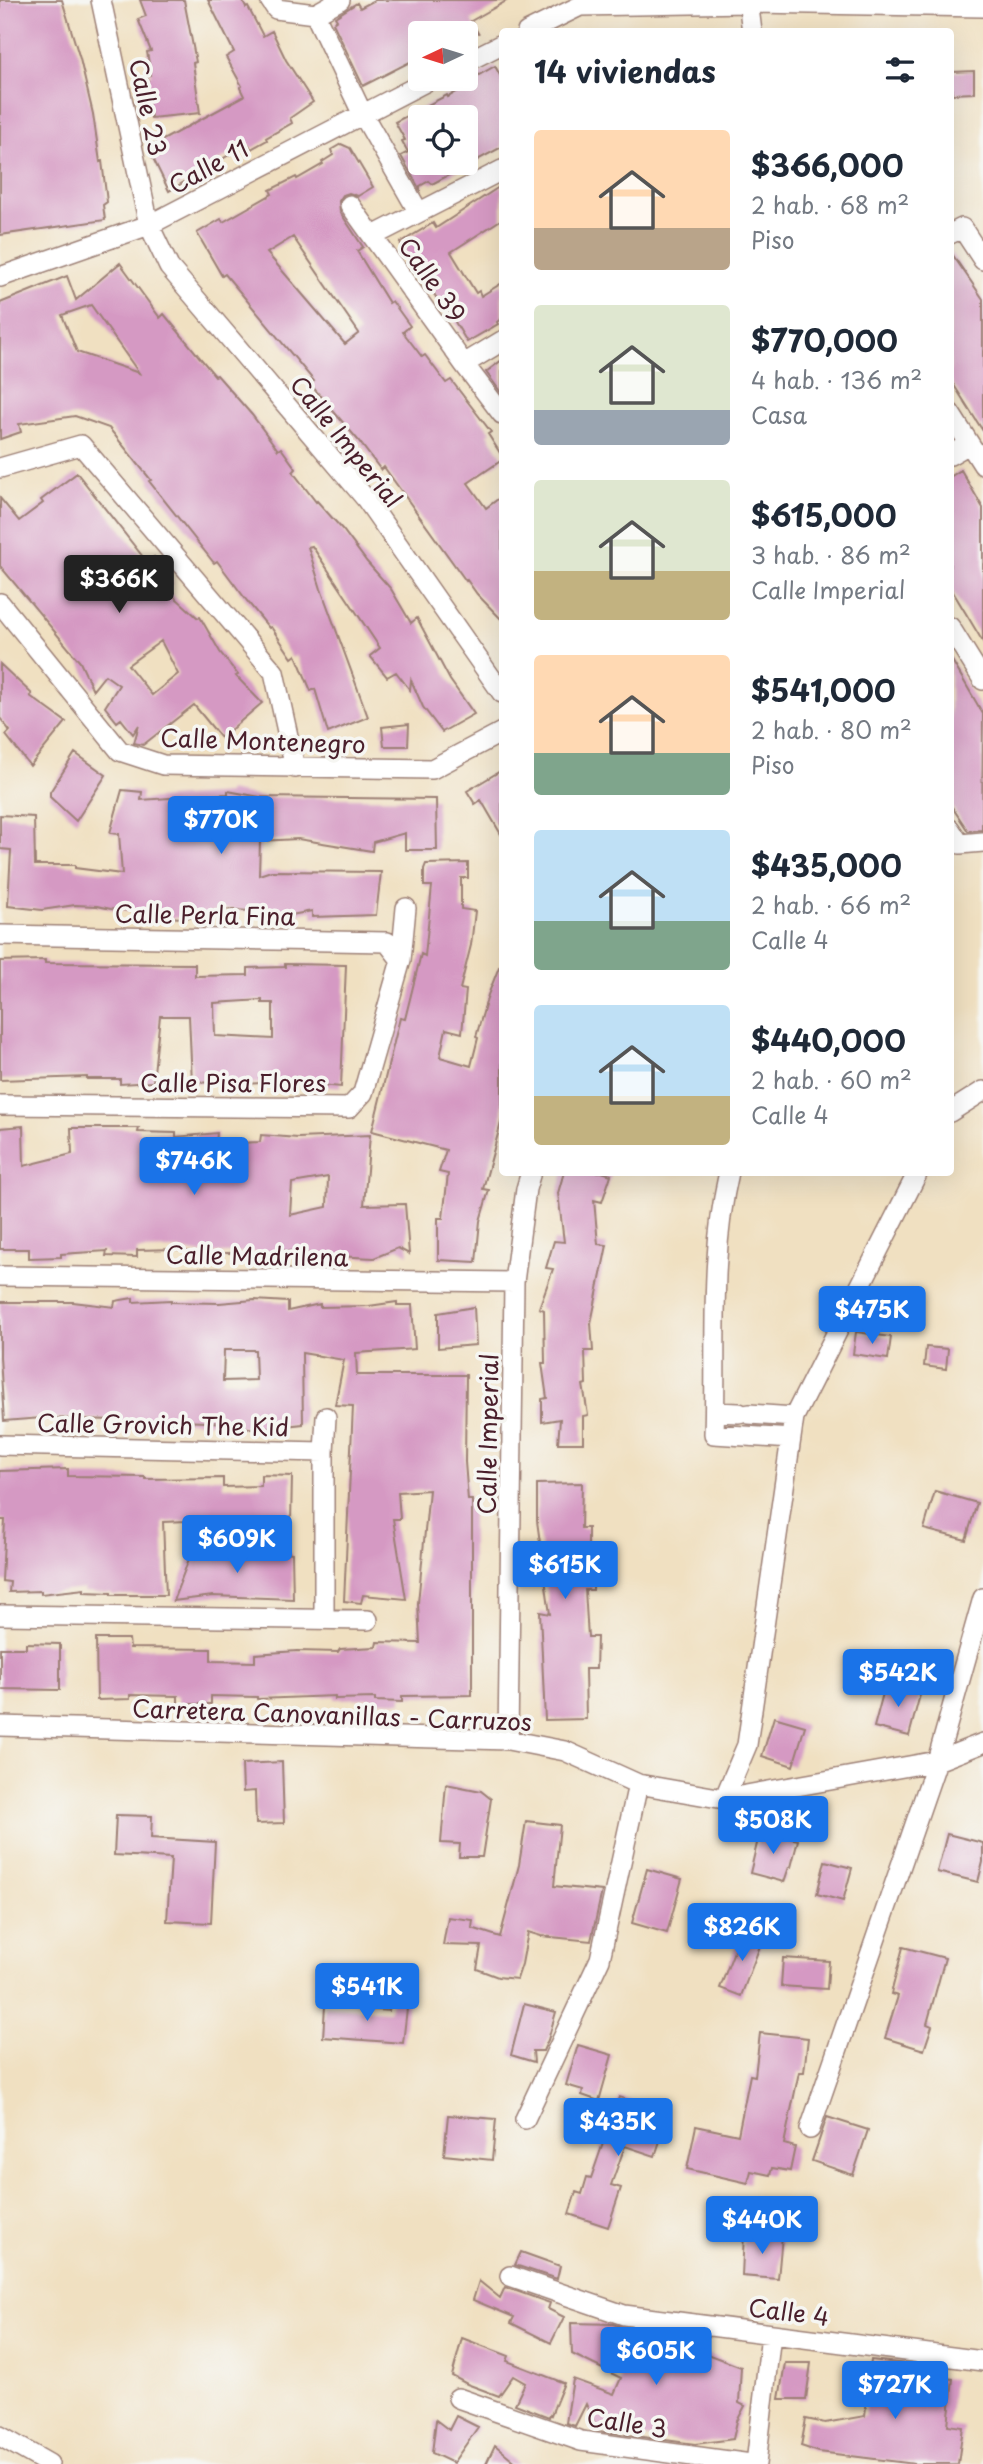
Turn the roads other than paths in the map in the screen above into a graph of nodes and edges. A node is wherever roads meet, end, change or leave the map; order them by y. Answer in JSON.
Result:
{"nodes":[{"id":1,"x":101,"y":0,"type":"edge"},
{"id":2,"x":270,"y":0,"type":"edge"},
{"id":3,"x":340,"y":0,"type":"edge"},
{"id":4,"x":748,"y":2,"type":"edge"},
{"id":5,"x":983,"y":7,"type":"edge"},
{"id":6,"x":315,"y":13,"type":"junction"},
{"id":7,"x":535,"y":28,"type":"edge"},
{"id":8,"x":751,"y":28,"type":"edge"},
{"id":9,"x":499,"y":46,"type":"edge"},
{"id":10,"x":478,"y":56,"type":"edge"},
{"id":11,"x":408,"y":90,"type":"edge"},
{"id":12,"x":362,"y":113,"type":"junction"},
{"id":13,"x":499,"y":171,"type":"edge"},
{"id":14,"x":350,"y":205,"type":"dead end"},
{"id":15,"x":418,"y":211,"type":"junction"},
{"id":16,"x":149,"y":225,"type":"junction"},
{"id":17,"x":954,"y":232,"type":"edge"},
{"id":18,"x":373,"y":236,"type":"junction"},
{"id":19,"x":983,"y":260,"type":"edge"},
{"id":20,"x":0,"y":277,"type":"edge"},
{"id":21,"x":499,"y":343,"type":"edge"},
{"id":22,"x":464,"y":364,"type":"junction"},
{"id":23,"x":499,"y":410,"type":"edge"},
{"id":24,"x":954,"y":420,"type":"edge"},
{"id":25,"x":969,"y":444,"type":"junction"},
{"id":26,"x":954,"y":452,"type":"edge"},
{"id":27,"x":983,"y":465,"type":"edge"},
{"id":28,"x":0,"y":468,"type":"edge"},
{"id":29,"x":0,"y":603,"type":"edge"},
{"id":30,"x":954,"y":633,"type":"edge"},
{"id":31,"x":983,"y":680,"type":"edge"},
{"id":32,"x":499,"y":689,"type":"edge"},
{"id":33,"x":499,"y":734,"type":"edge"},
{"id":34,"x":295,"y":768,"type":"junction"},
{"id":35,"x":955,"y":836,"type":"edge"},
{"id":36,"x":983,"y":842,"type":"edge"},
{"id":37,"x":406,"y":908,"type":"dead end"},
{"id":38,"x":0,"y":935,"type":"edge"},
{"id":39,"x":401,"y":960,"type":"junction"},
{"id":40,"x":983,"y":1091,"type":"edge"},
{"id":41,"x":0,"y":1105,"type":"edge"},
{"id":42,"x":954,"y":1109,"type":"edge"},
{"id":43,"x":530,"y":1176,"type":"edge"},
{"id":44,"x":728,"y":1176,"type":"edge"},
{"id":45,"x":916,"y":1176,"type":"edge"},
{"id":46,"x":0,"y":1276,"type":"edge"},
{"id":47,"x":514,"y":1282,"type":"junction"},
{"id":48,"x":715,"y":1412,"type":"junction"},
{"id":49,"x":326,"y":1417,"type":"dead end"},
{"id":50,"x":794,"y":1417,"type":"junction"},
{"id":51,"x":791,"y":1439,"type":"junction"},
{"id":52,"x":0,"y":1445,"type":"edge"},
{"id":53,"x":324,"y":1452,"type":"junction"},
{"id":54,"x":983,"y":1598,"type":"edge"},
{"id":55,"x":0,"y":1615,"type":"edge"},
{"id":56,"x":324,"y":1619,"type":"junction"},
{"id":57,"x":368,"y":1620,"type":"dead end"},
{"id":58,"x":0,"y":1726,"type":"edge"},
{"id":59,"x":508,"y":1740,"type":"junction"},
{"id":60,"x":983,"y":1743,"type":"edge"},
{"id":61,"x":937,"y":1761,"type":"junction"},
{"id":62,"x":638,"y":1784,"type":"junction"},
{"id":63,"x":724,"y":1799,"type":"junction"},
{"id":64,"x":525,"y":2119,"type":"dead end"},
{"id":65,"x":810,"y":2129,"type":"dead end"},
{"id":66,"x":510,"y":2276,"type":"dead end"},
{"id":67,"x":771,"y":2334,"type":"junction"},
{"id":68,"x":983,"y":2361,"type":"edge"},
{"id":69,"x":458,"y":2399,"type":"dead end"},
{"id":70,"x":0,"y":2436,"type":"edge"},
{"id":71,"x":48,"y":2464,"type":"edge"},
{"id":72,"x":754,"y":2464,"type":"edge"}],
"edges":[{"from":1,"to":16,"type":"street","name":"Calle 23"},
{"from":2,"to":6,"type":"street"},
{"from":3,"to":6,"type":"street"},
{"from":4,"to":5,"type":"street"},
{"from":4,"to":7,"type":"street"},
{"from":4,"to":8,"type":"street"},
{"from":6,"to":12,"type":"street"},
{"from":9,"to":10,"type":"street"},
{"from":11,"to":12,"type":"street","name":"Calle 11"},
{"from":12,"to":15,"type":"street"},
{"from":12,"to":16,"type":"street","name":"Calle 11"},
{"from":13,"to":15,"type":"street"},
{"from":14,"to":18,"type":"street","name":"Calle 39"},
{"from":15,"to":18,"type":"street"},
{"from":16,"to":20,"type":"street","name":"Calle 11"},
{"from":16,"to":32,"type":"street","name":"Calle Imperial"},
{"from":17,"to":19,"type":"street"},
{"from":18,"to":22,"type":"street","name":"Calle 39"},
{"from":21,"to":22,"type":"street"},
{"from":22,"to":23,"type":"street","name":"Calle 39"},
{"from":24,"to":25,"type":"street"},
{"from":25,"to":26,"type":"street"},
{"from":25,"to":27,"type":"street"},
{"from":28,"to":34,"type":"street"},
{"from":29,"to":34,"type":"street","name":"Calle Montenegro"},
{"from":30,"to":31,"type":"street"},
{"from":33,"to":34,"type":"street","name":"Calle Montenegro"},
{"from":35,"to":36,"type":"street"},
{"from":37,"to":39,"type":"street","name":"Calle Pisa Flores"},
{"from":38,"to":39,"type":"street","name":"Calle Perla Fina"},
{"from":39,"to":41,"type":"street","name":"Calle Pisa Flores"},
{"from":40,"to":42,"type":"street"},
{"from":43,"to":47,"type":"street","name":"Calle Imperial"},
{"from":44,"to":48,"type":"street"},
{"from":45,"to":50,"type":"street"},
{"from":46,"to":47,"type":"street","name":"Calle Madrilena"},
{"from":47,"to":59,"type":"street","name":"Calle Imperial"},
{"from":48,"to":50,"type":"street"},
{"from":48,"to":51,"type":"street"},
{"from":49,"to":53,"type":"street","name":"Calle Grovich The Kid"},
{"from":50,"to":51,"type":"street"},
{"from":51,"to":63,"type":"street"},
{"from":52,"to":53,"type":"street","name":"Calle Grovich The Kid"},
{"from":53,"to":56,"type":"street","name":"Calle Grovich The Kid"},
{"from":54,"to":61,"type":"street"},
{"from":55,"to":56,"type":"street"},
{"from":56,"to":57,"type":"street"},
{"from":58,"to":59,"type":"street","name":"Carretera Canovanillas - Carruzos"},
{"from":59,"to":62,"type":"street","name":"Carretera Canovanillas - Carruzos"},
{"from":60,"to":61,"type":"street","name":"Carretera Canovanillas - Carruzos"},
{"from":61,"to":63,"type":"street","name":"Carretera Canovanillas - Carruzos"},
{"from":61,"to":65,"type":"street"},
{"from":62,"to":63,"type":"street","name":"Carretera Canovanillas - Carruzos"},
{"from":62,"to":64,"type":"street"},
{"from":66,"to":67,"type":"street","name":"Calle 4"},
{"from":67,"to":68,"type":"street","name":"Calle 4"},
{"from":67,"to":72,"type":"street"},
{"from":69,"to":72,"type":"street","name":"Calle 3"},
{"from":70,"to":71,"type":"street"}]}
